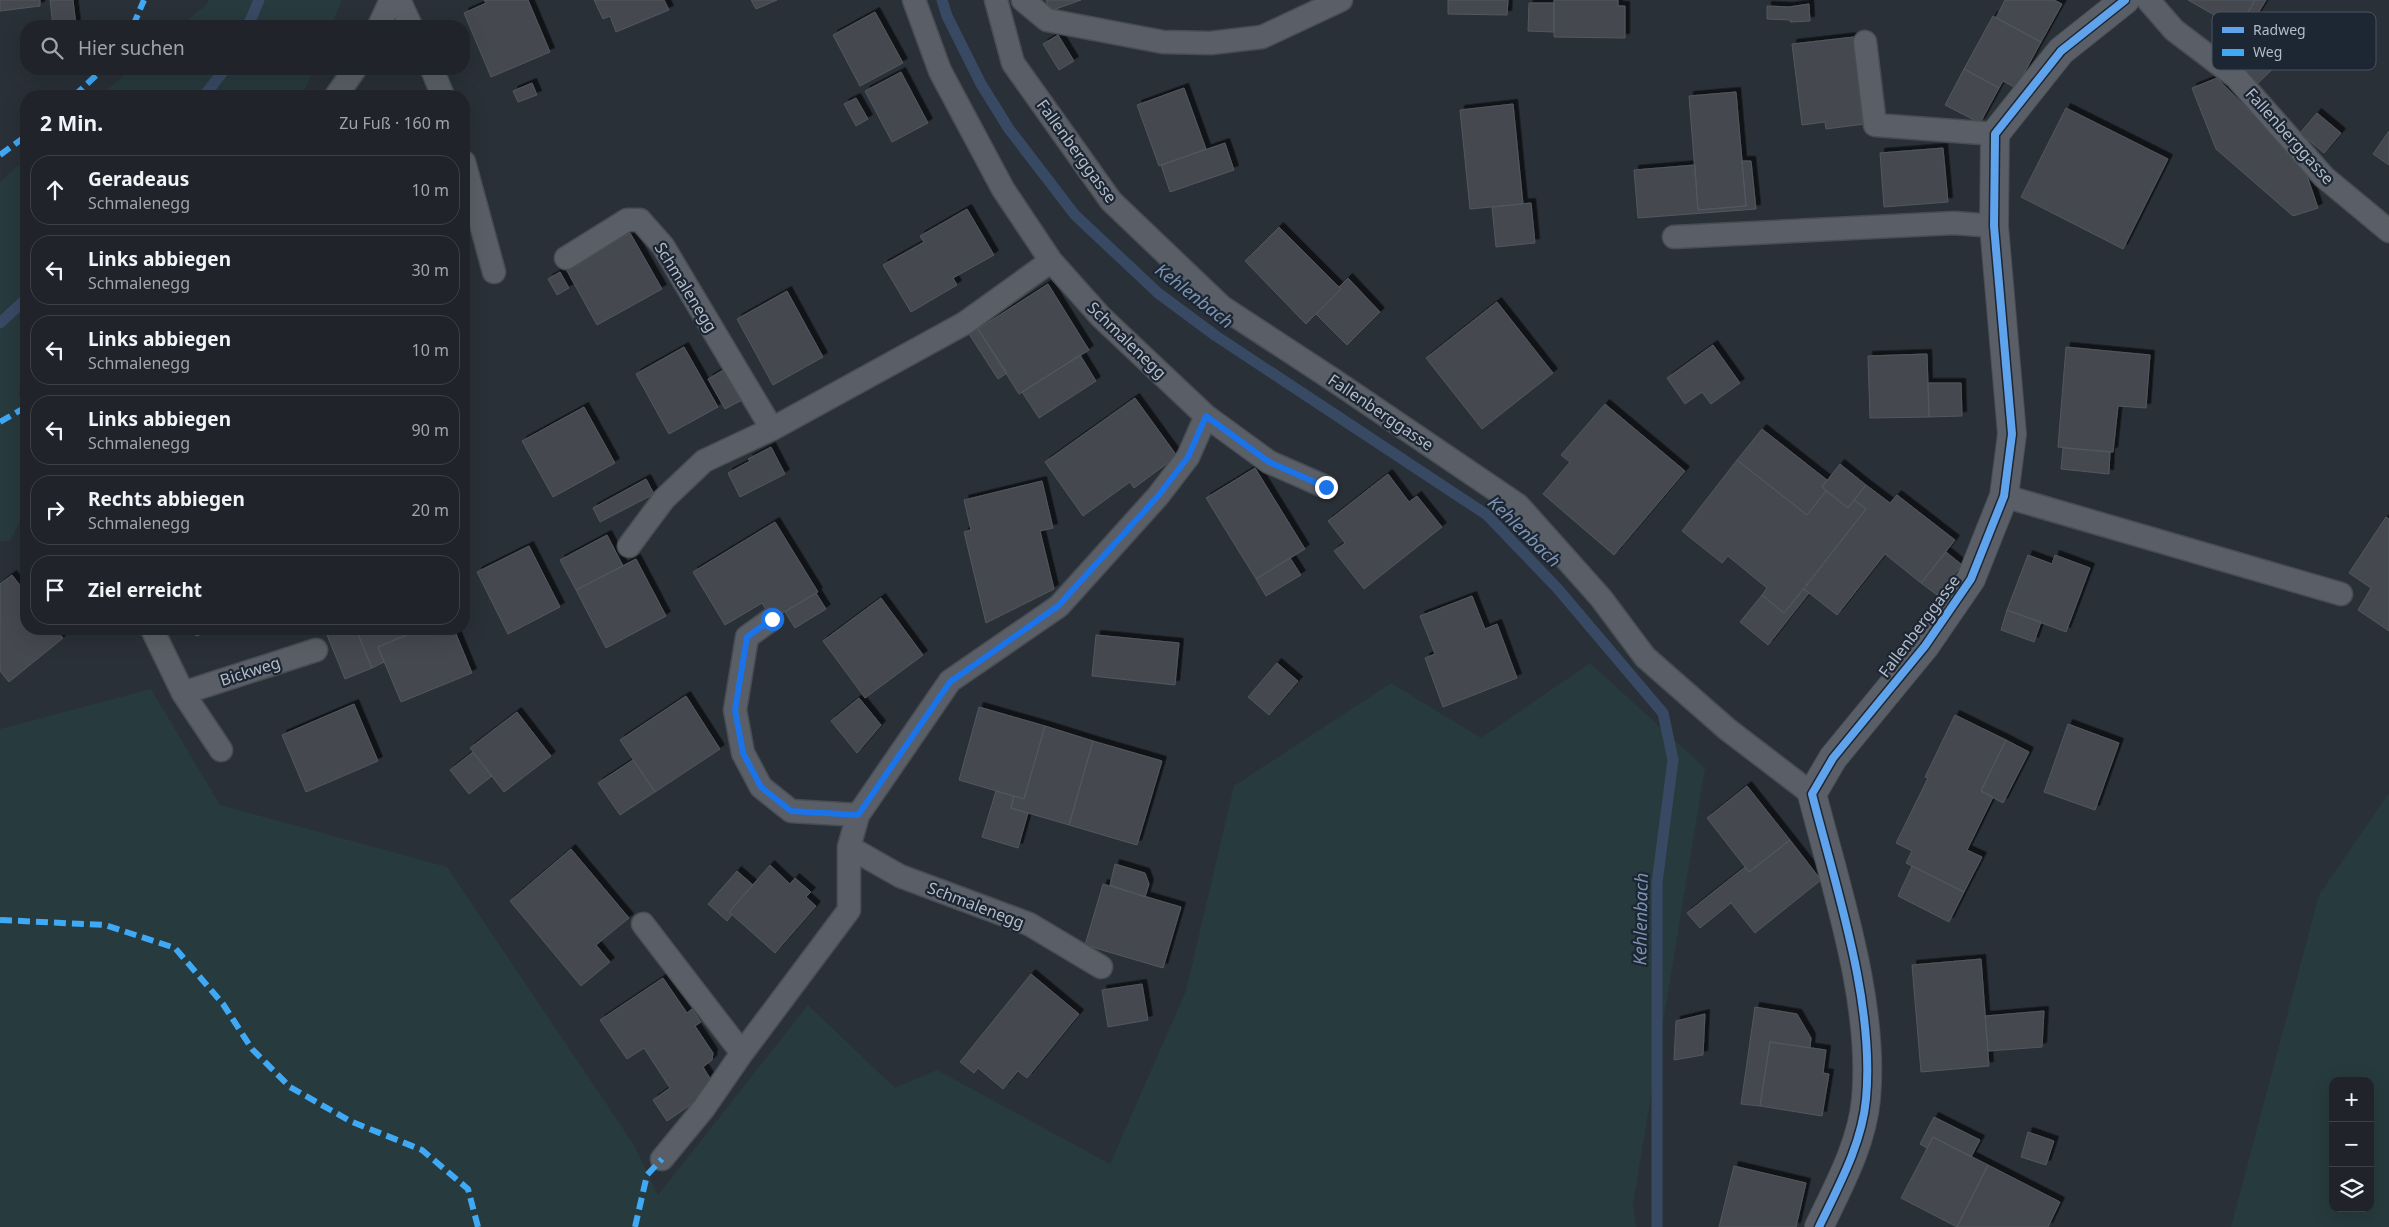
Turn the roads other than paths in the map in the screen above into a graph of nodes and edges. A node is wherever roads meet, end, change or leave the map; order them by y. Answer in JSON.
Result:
{"nodes":[{"id":1,"x":391,"y":0,"type":"edge"},
{"id":2,"x":400,"y":0,"type":"edge"},
{"id":3,"x":914,"y":0,"type":"edge"},
{"id":4,"x":996,"y":0,"type":"edge"},
{"id":5,"x":1023,"y":0,"type":"edge"},
{"id":6,"x":1341,"y":0,"type":"edge"},
{"id":7,"x":2125,"y":0,"type":"edge"},
{"id":8,"x":2148,"y":0,"type":"edge"},
{"id":9,"x":382,"y":20,"type":"edge"},
{"id":10,"x":408,"y":20,"type":"edge"},
{"id":11,"x":1865,"y":42,"type":"dead end"},
{"id":12,"x":2212,"y":59,"type":"edge"},
{"id":13,"x":2227,"y":70,"type":"edge"},
{"id":14,"x":351,"y":75,"type":"edge"},
{"id":15,"x":434,"y":75,"type":"edge"},
{"id":16,"x":340,"y":90,"type":"edge"},
{"id":17,"x":441,"y":90,"type":"edge"},
{"id":18,"x":1996,"y":134,"type":"junction"},
{"id":19,"x":470,"y":184,"type":"edge"},
{"id":20,"x":1994,"y":226,"type":"junction"},
{"id":21,"x":2389,"y":231,"type":"edge"},
{"id":22,"x":1674,"y":237,"type":"dead end"},
{"id":23,"x":566,"y":258,"type":"dead end"},
{"id":24,"x":1051,"y":261,"type":"junction"},
{"id":25,"x":494,"y":272,"type":"dead end"},
{"id":26,"x":1206,"y":416,"type":"junction"},
{"id":27,"x":772,"y":429,"type":"junction"},
{"id":28,"x":1326,"y":487,"type":"dead end"},
{"id":29,"x":2004,"y":496,"type":"junction"},
{"id":30,"x":629,"y":546,"type":"dead end"},
{"id":31,"x":2341,"y":594,"type":"dead end"},
{"id":32,"x":772,"y":619,"type":"dead end"},
{"id":33,"x":155,"y":635,"type":"edge"},
{"id":34,"x":316,"y":650,"type":"dead end"},
{"id":35,"x":183,"y":693,"type":"junction"},
{"id":36,"x":221,"y":750,"type":"dead end"},
{"id":37,"x":1812,"y":794,"type":"junction"},
{"id":38,"x":858,"y":815,"type":"junction"},
{"id":39,"x":849,"y":847,"type":"junction"},
{"id":40,"x":643,"y":924,"type":"dead end"},
{"id":41,"x":1101,"y":967,"type":"dead end"},
{"id":42,"x":742,"y":1053,"type":"junction"},
{"id":43,"x":662,"y":1159,"type":"dead end"},
{"id":44,"x":1819,"y":1227,"type":"edge"}],
"edges":[{"from":1,"to":9,"type":"lane"},
{"from":2,"to":10,"type":"lane"},
{"from":3,"to":24,"type":"lane","name":"Schmalenegg"},
{"from":4,"to":37,"type":"lane","name":"Fallenberggasse"},
{"from":5,"to":6,"type":"lane"},
{"from":7,"to":18,"type":"street"},
{"from":8,"to":12,"type":"lane","name":"Fallenberggasse"},
{"from":11,"to":18,"type":"lane"},
{"from":13,"to":21,"type":"lane","name":"Fallenberggasse"},
{"from":14,"to":16,"type":"lane"},
{"from":15,"to":17,"type":"lane"},
{"from":18,"to":20,"type":"street","name":"Fallenberggasse"},
{"from":19,"to":25,"type":"lane"},
{"from":20,"to":22,"type":"lane"},
{"from":20,"to":29,"type":"street","name":"Fallenberggasse"},
{"from":23,"to":27,"type":"lane","name":"Schmalenegg"},
{"from":24,"to":26,"type":"lane","name":"Schmalenegg"},
{"from":24,"to":27,"type":"lane"},
{"from":26,"to":28,"type":"lane","name":"Schmalenegg"},
{"from":26,"to":38,"type":"lane"},
{"from":27,"to":30,"type":"lane"},
{"from":29,"to":31,"type":"lane"},
{"from":29,"to":37,"type":"street","name":"Fallenberggasse"},
{"from":32,"to":38,"type":"lane"},
{"from":33,"to":35,"type":"lane"},
{"from":34,"to":35,"type":"lane","name":"Bickweg"},
{"from":35,"to":36,"type":"lane"},
{"from":37,"to":44,"type":"street"},
{"from":38,"to":39,"type":"lane"},
{"from":39,"to":41,"type":"lane","name":"Schmalenegg"},
{"from":39,"to":42,"type":"lane"},
{"from":40,"to":42,"type":"lane"},
{"from":42,"to":43,"type":"lane"}]}
